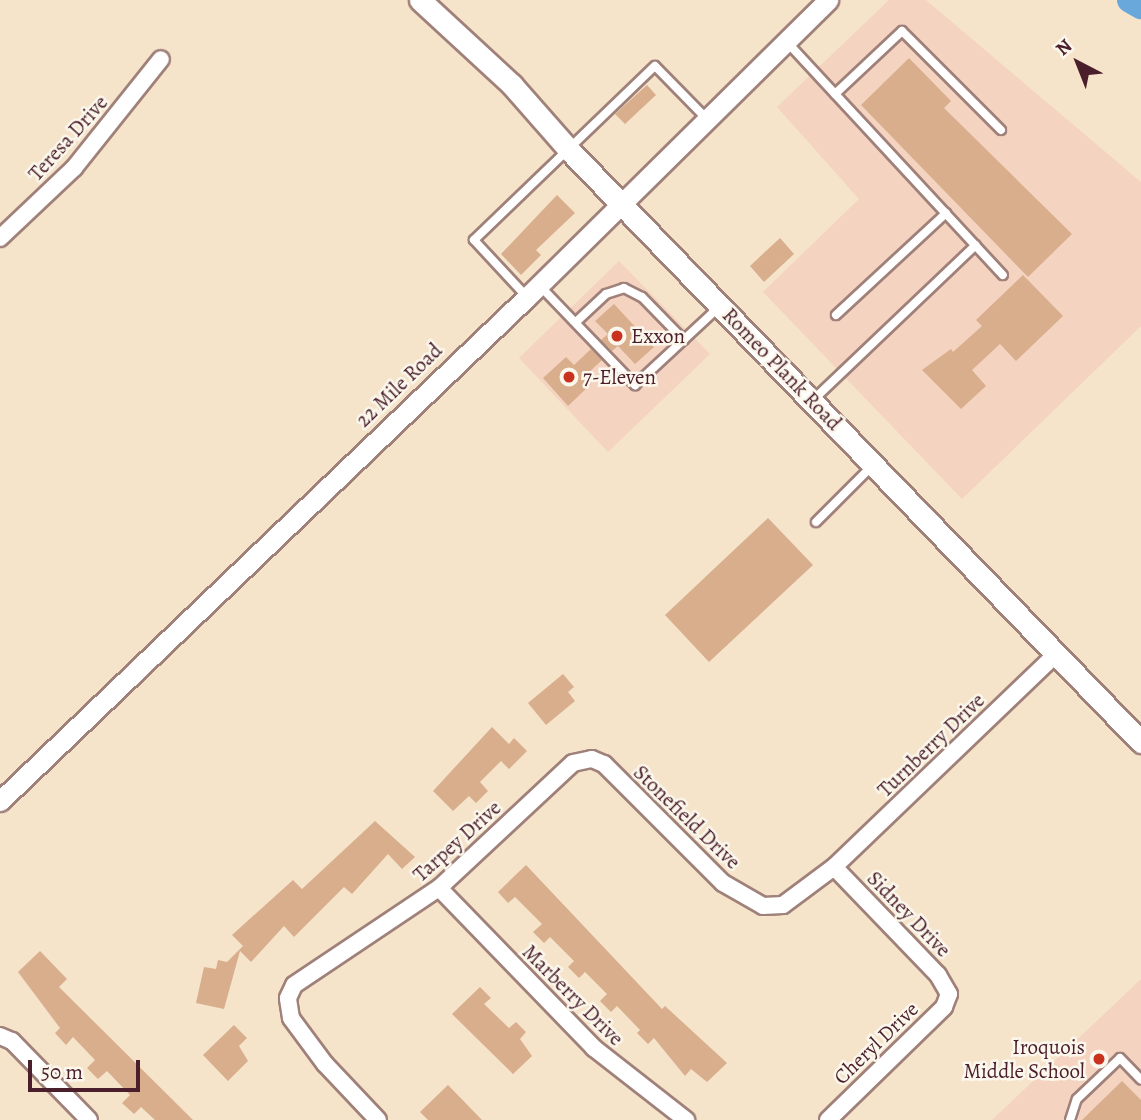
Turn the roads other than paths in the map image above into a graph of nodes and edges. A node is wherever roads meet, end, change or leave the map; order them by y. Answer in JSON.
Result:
{"nodes":[{"id":1,"x":420,"y":0,"type":"edge"},
{"id":2,"x":828,"y":0,"type":"edge"},
{"id":3,"x":786,"y":41,"type":"junction"},
{"id":4,"x":161,"y":59,"type":"dead end"},
{"id":5,"x":835,"y":94,"type":"junction"},
{"id":6,"x":706,"y":118,"type":"junction"},
{"id":7,"x":1001,"y":130,"type":"dead end"},
{"id":8,"x":570,"y":151,"type":"junction"},
{"id":9,"x":621,"y":203,"type":"junction"},
{"id":10,"x":946,"y":213,"type":"junction"},
{"id":11,"x":0,"y":238,"type":"edge"},
{"id":12,"x":976,"y":245,"type":"junction"},
{"id":13,"x":1003,"y":275,"type":"dead end"},
{"id":14,"x":533,"y":291,"type":"junction"},
{"id":15,"x":720,"y":305,"type":"junction"},
{"id":16,"x":836,"y":315,"type":"dead end"},
{"id":17,"x":576,"y":322,"type":"junction"},
{"id":18,"x":684,"y":341,"type":"junction"},
{"id":19,"x":813,"y":401,"type":"junction"},
{"id":20,"x":874,"y":465,"type":"junction"},
{"id":21,"x":816,"y":522,"type":"dead end"},
{"id":22,"x":1056,"y":654,"type":"junction"},
{"id":23,"x":1141,"y":742,"type":"edge"},
{"id":24,"x":583,"y":759,"type":"joint"},
{"id":25,"x":0,"y":801,"type":"edge"},
{"id":26,"x":834,"y":867,"type":"junction"},
{"id":27,"x":439,"y":888,"type":"junction"},
{"id":28,"x":949,"y":993,"type":"joint"},
{"id":29,"x":0,"y":1036,"type":"edge"},
{"id":30,"x":1141,"y":1080,"type":"edge"},
{"id":31,"x":89,"y":1120,"type":"edge"},
{"id":32,"x":378,"y":1120,"type":"edge"},
{"id":33,"x":686,"y":1120,"type":"edge"},
{"id":34,"x":828,"y":1120,"type":"edge"},
{"id":35,"x":1070,"y":1120,"type":"edge"}],
"edges":[{"from":1,"to":8,"type":"main road","name":"Romeo Plank Road"},
{"from":2,"to":3,"type":"street","name":"22 Mile Road"},
{"from":3,"to":5,"type":"lane"},
{"from":3,"to":6,"type":"street","name":"22 Mile Road"},
{"from":4,"to":11,"type":"street","name":"Teresa Drive"},
{"from":5,"to":7,"type":"lane"},
{"from":5,"to":10,"type":"lane"},
{"from":6,"to":8,"type":"lane"},
{"from":6,"to":9,"type":"street","name":"22 Mile Road"},
{"from":8,"to":9,"type":"main road","name":"Romeo Plank Road"},
{"from":8,"to":14,"type":"lane"},
{"from":9,"to":14,"type":"street","name":"22 Mile Road"},
{"from":9,"to":15,"type":"main road","name":"Romeo Plank Road"},
{"from":10,"to":12,"type":"lane"},
{"from":10,"to":16,"type":"lane"},
{"from":12,"to":13,"type":"lane"},
{"from":12,"to":19,"type":"lane"},
{"from":14,"to":17,"type":"lane"},
{"from":14,"to":25,"type":"street","name":"22 Mile Road"},
{"from":15,"to":18,"type":"lane"},
{"from":15,"to":19,"type":"main road","name":"Romeo Plank Road"},
{"from":17,"to":18,"type":"lane"},
{"from":17,"to":18,"type":"lane"},
{"from":19,"to":20,"type":"main road","name":"Romeo Plank Road"},
{"from":20,"to":21,"type":"lane"},
{"from":20,"to":22,"type":"main road","name":"Romeo Plank Road"},
{"from":22,"to":23,"type":"main road","name":"Romeo Plank Road"},
{"from":22,"to":26,"type":"street","name":"Turnberry Drive"},
{"from":24,"to":26,"type":"street","name":"Stonefield Drive"},
{"from":24,"to":27,"type":"street","name":"Tarpey Drive"},
{"from":26,"to":28,"type":"street","name":"Sidney Drive"},
{"from":27,"to":32,"type":"street","name":"Tarpey Drive"},
{"from":27,"to":33,"type":"street","name":"Marberry Drive"},
{"from":28,"to":34,"type":"street","name":"Cheryl Drive"},
{"from":29,"to":31,"type":"street"},
{"from":30,"to":35,"type":"lane"}]}
